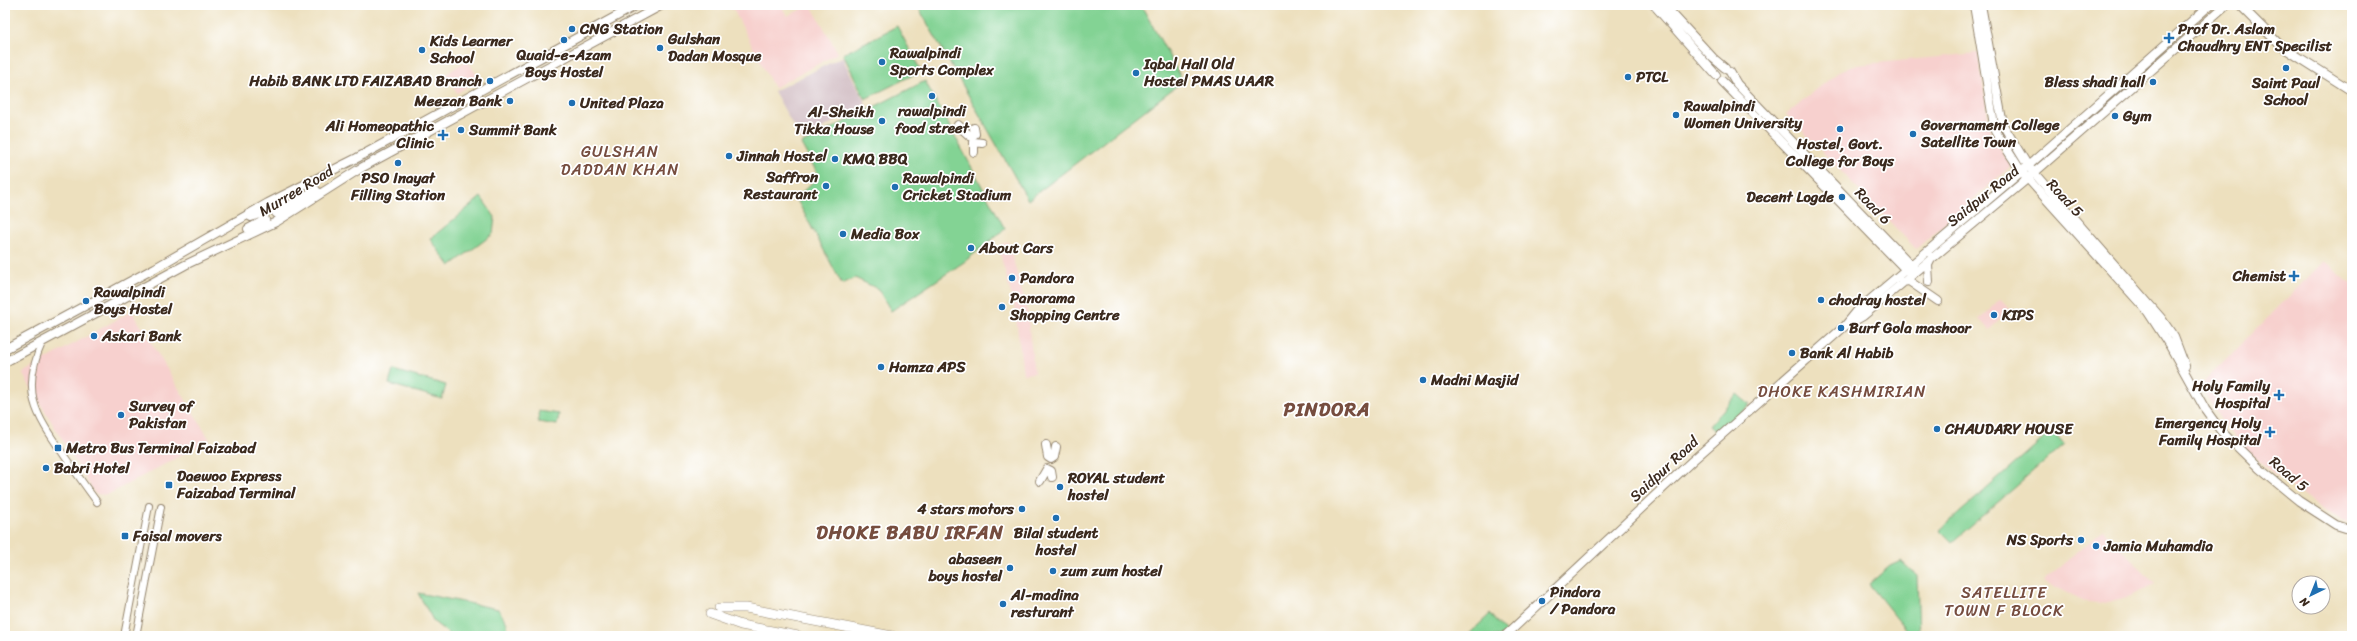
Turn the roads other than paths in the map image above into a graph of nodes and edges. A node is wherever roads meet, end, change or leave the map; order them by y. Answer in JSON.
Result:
{"nodes":[{"id":1,"x":637,"y":5,"type":"edge"},
{"id":2,"x":662,"y":5,"type":"edge"},
{"id":3,"x":1654,"y":5,"type":"edge"},
{"id":4,"x":1664,"y":5,"type":"edge"},
{"id":5,"x":1974,"y":5,"type":"edge"},
{"id":6,"x":1981,"y":5,"type":"edge"},
{"id":7,"x":2210,"y":5,"type":"edge"},
{"id":8,"x":2226,"y":5,"type":"edge"},
{"id":9,"x":2240,"y":5,"type":"edge"},
{"id":10,"x":1727,"y":70,"type":"junction"},
{"id":11,"x":1719,"y":78,"type":"junction"},
{"id":12,"x":2352,"y":91,"type":"edge"},
{"id":13,"x":958,"y":125,"type":"dead end"},
{"id":14,"x":974,"y":128,"type":"dead end"},
{"id":15,"x":982,"y":144,"type":"dead end"},
{"id":16,"x":974,"y":152,"type":"dead end"},
{"id":17,"x":357,"y":158,"type":"junction"},
{"id":18,"x":2028,"y":166,"type":"junction"},
{"id":19,"x":361,"y":168,"type":"junction"},
{"id":20,"x":2021,"y":171,"type":"junction"},
{"id":21,"x":2034,"y":172,"type":"junction"},
{"id":22,"x":2027,"y":179,"type":"junction"},
{"id":23,"x":1896,"y":250,"type":"junction"},
{"id":24,"x":1932,"y":256,"type":"junction"},
{"id":25,"x":1920,"y":258,"type":"junction"},
{"id":26,"x":1896,"y":259,"type":"junction"},
{"id":27,"x":185,"y":265,"type":"junction"},
{"id":28,"x":155,"y":268,"type":"junction"},
{"id":29,"x":1911,"y":270,"type":"junction"},
{"id":30,"x":1892,"y":281,"type":"junction"},
{"id":31,"x":1902,"y":282,"type":"junction"},
{"id":32,"x":1929,"y":282,"type":"dead end"},
{"id":33,"x":1938,"y":301,"type":"dead end"},
{"id":34,"x":1845,"y":326,"type":"junction"},
{"id":35,"x":43,"y":341,"type":"junction"},
{"id":36,"x":5,"y":349,"type":"edge"},
{"id":37,"x":5,"y":362,"type":"edge"},
{"id":38,"x":2192,"y":386,"type":"junction"},
{"id":39,"x":1046,"y":445,"type":"dead end"},
{"id":40,"x":1056,"y":448,"type":"dead end"},
{"id":41,"x":1052,"y":477,"type":"dead end"},
{"id":42,"x":1040,"y":481,"type":"dead end"},
{"id":43,"x":97,"y":502,"type":"dead end"},
{"id":44,"x":149,"y":506,"type":"dead end"},
{"id":45,"x":161,"y":507,"type":"dead end"},
{"id":46,"x":2352,"y":530,"type":"edge"},
{"id":47,"x":719,"y":608,"type":"dead end"},
{"id":48,"x":710,"y":614,"type":"dead end"},
{"id":49,"x":124,"y":636,"type":"edge"},
{"id":50,"x":136,"y":636,"type":"edge"},
{"id":51,"x":798,"y":636,"type":"edge"},
{"id":52,"x":892,"y":636,"type":"edge"},
{"id":53,"x":1504,"y":636,"type":"edge"}],
"edges":[{"from":1,"to":17,"type":"main road","name":"Murree Road"},
{"from":2,"to":19,"type":"main road","name":"Murree Road"},
{"from":3,"to":11,"type":"main road","name":"Road 6"},
{"from":4,"to":10,"type":"main road","name":"Road 6"},
{"from":5,"to":20,"type":"main road","name":"Road 5"},
{"from":6,"to":18,"type":"main road","name":"Road 5"},
{"from":7,"to":18,"type":"main road","name":"Saidpur Road"},
{"from":8,"to":21,"type":"main road","name":"Saidpur Road"},
{"from":9,"to":12,"type":"main road"},
{"from":10,"to":11,"type":"main road"},
{"from":10,"to":11,"type":"main road"},
{"from":10,"to":23,"type":"main road","name":"Road 6"},
{"from":11,"to":26,"type":"main road","name":"Road 6"},
{"from":13,"to":14,"type":"main road"},
{"from":15,"to":16,"type":"main road"},
{"from":17,"to":19,"type":"main road"},
{"from":17,"to":28,"type":"main road","name":"Murree Road"},
{"from":18,"to":20,"type":"main road","name":"Saidpur Road"},
{"from":18,"to":21,"type":"main road","name":"Road 5"},
{"from":19,"to":27,"type":"main road","name":"Murree Road"},
{"from":20,"to":22,"type":"main road","name":"Road 5"},
{"from":20,"to":25,"type":"main road","name":"Saidpur Road"},
{"from":21,"to":22,"type":"main road","name":"Saidpur Road"},
{"from":21,"to":38,"type":"main road","name":"Road 5"},
{"from":22,"to":24,"type":"main road","name":"Saidpur Road"},
{"from":22,"to":38,"type":"main road","name":"Road 5"},
{"from":23,"to":25,"type":"main road"},
{"from":23,"to":29,"type":"main road","name":"Road 6"},
{"from":24,"to":29,"type":"main road","name":"Saidpur Road"},
{"from":24,"to":32,"type":"main road"},
{"from":25,"to":29,"type":"main road","name":"Saidpur Road"},
{"from":26,"to":29,"type":"main road","name":"Road 6"},
{"from":26,"to":30,"type":"main road"},
{"from":27,"to":28,"type":"main road"},
{"from":27,"to":35,"type":"main road","name":"Murree Road"},
{"from":28,"to":36,"type":"main road","name":"Murree Road"},
{"from":29,"to":30,"type":"main road","name":"Saidpur Road"},
{"from":29,"to":31,"type":"main road","name":"Saidpur Road"},
{"from":30,"to":34,"type":"main road","name":"Saidpur Road"},
{"from":31,"to":33,"type":"main road"},
{"from":31,"to":34,"type":"main road","name":"Saidpur Road"},
{"from":34,"to":53,"type":"main road","name":"Saidpur Road"},
{"from":35,"to":37,"type":"main road","name":"Murree Road"},
{"from":35,"to":43,"type":"street"},
{"from":38,"to":46,"type":"main road","name":"Road 5"},
{"from":39,"to":40,"type":"main road"},
{"from":41,"to":42,"type":"main road"},
{"from":44,"to":49,"type":"street"},
{"from":45,"to":50,"type":"street"},
{"from":47,"to":52,"type":"highway"},
{"from":48,"to":51,"type":"highway"}]}
